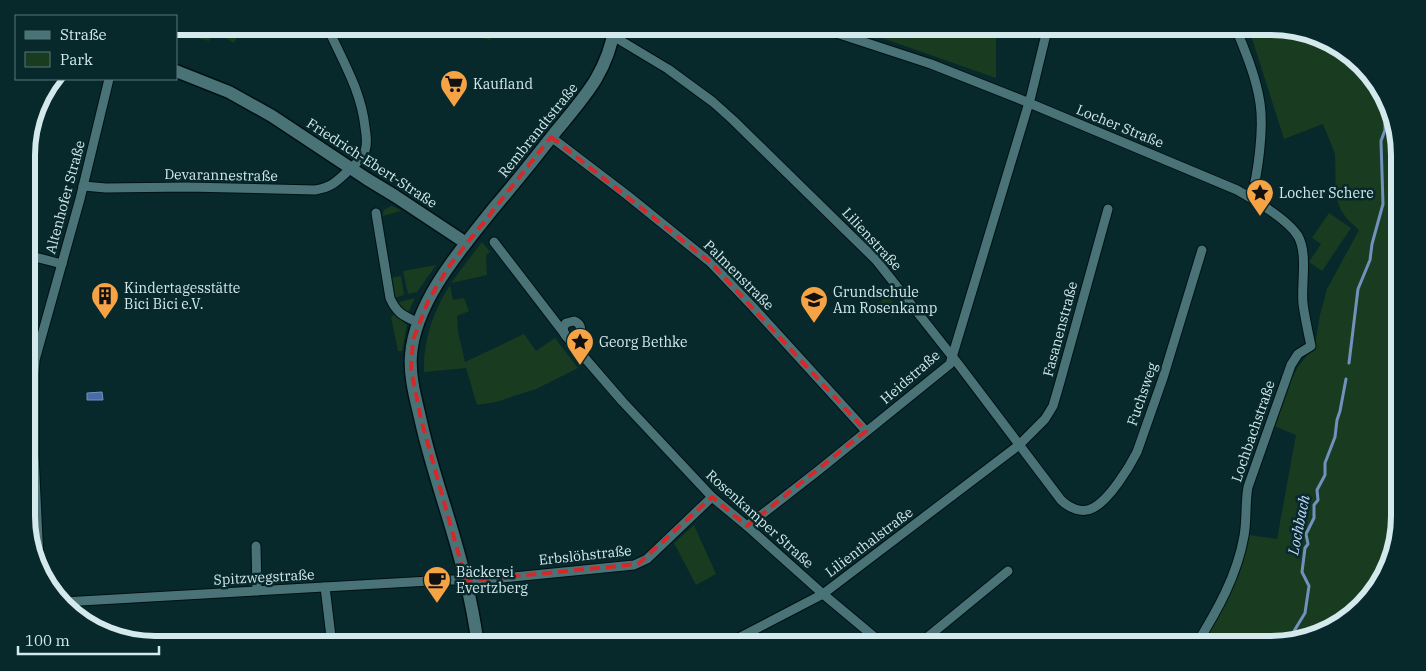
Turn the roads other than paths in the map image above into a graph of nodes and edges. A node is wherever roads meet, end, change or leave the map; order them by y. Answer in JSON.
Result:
{"nodes":[{"id":1,"x":330,"y":35,"type":"edge"},
{"id":2,"x":613,"y":35,"type":"edge"},
{"id":3,"x":620,"y":35,"type":"edge"},
{"id":4,"x":842,"y":35,"type":"edge"},
{"id":5,"x":1046,"y":35,"type":"edge"},
{"id":6,"x":1239,"y":35,"type":"edge"},
{"id":7,"x":178,"y":72,"type":"edge"},
{"id":8,"x":109,"y":80,"type":"edge"},
{"id":9,"x":1028,"y":103,"type":"junction"},
{"id":10,"x":551,"y":137,"type":"junction"},
{"id":11,"x":351,"y":168,"type":"junction"},
{"id":12,"x":83,"y":186,"type":"junction"},
{"id":13,"x":1251,"y":198,"type":"junction"},
{"id":14,"x":1108,"y":209,"type":"dead end"},
{"id":15,"x":376,"y":213,"type":"dead end"},
{"id":16,"x":494,"y":242,"type":"dead end"},
{"id":17,"x":466,"y":243,"type":"junction"},
{"id":18,"x":1202,"y":250,"type":"dead end"},
{"id":19,"x":35,"y":257,"type":"edge"},
{"id":20,"x":62,"y":264,"type":"junction"},
{"id":21,"x":419,"y":323,"type":"junction"},
{"id":22,"x":1311,"y":346,"type":"joint"},
{"id":23,"x":952,"y":357,"type":"junction"},
{"id":24,"x":35,"y":360,"type":"edge"},
{"id":25,"x":866,"y":432,"type":"junction"},
{"id":26,"x":1019,"y":445,"type":"junction"},
{"id":27,"x":35,"y":476,"type":"edge"},
{"id":28,"x":712,"y":497,"type":"junction"},
{"id":29,"x":1067,"y":506,"type":"joint"},
{"id":30,"x":747,"y":526,"type":"junction"},
{"id":31,"x":38,"y":543,"type":"edge"},
{"id":32,"x":256,"y":546,"type":"dead end"},
{"id":33,"x":1008,"y":571,"type":"dead end"},
{"id":34,"x":466,"y":581,"type":"junction"},
{"id":35,"x":325,"y":587,"type":"junction"},
{"id":36,"x":258,"y":591,"type":"junction"},
{"id":37,"x":823,"y":594,"type":"junction"},
{"id":38,"x":71,"y":602,"type":"edge"},
{"id":39,"x":331,"y":636,"type":"edge"},
{"id":40,"x":476,"y":636,"type":"edge"},
{"id":41,"x":742,"y":636,"type":"edge"},
{"id":42,"x":873,"y":636,"type":"edge"},
{"id":43,"x":929,"y":636,"type":"edge"},
{"id":44,"x":1201,"y":636,"type":"edge"}],
"edges":[{"from":1,"to":11,"type":"street","name":"Devarannestraße"},
{"from":2,"to":10,"type":"main road","name":"Rembrandtstraße"},
{"from":3,"to":23,"type":"street","name":"Lilienstraße"},
{"from":4,"to":9,"type":"street","name":"Locher Straße"},
{"from":5,"to":9,"type":"street","name":"Heidstraße"},
{"from":6,"to":13,"type":"street"},
{"from":7,"to":11,"type":"main road","name":"Friedrich-Ebert-Straße"},
{"from":8,"to":12,"type":"street","name":"Altenhofer Straße"},
{"from":9,"to":13,"type":"street","name":"Locher Straße"},
{"from":9,"to":23,"type":"street","name":"Heidstraße"},
{"from":10,"to":17,"type":"main road","name":"Rembrandtstraße"},
{"from":10,"to":25,"type":"street","name":"Palmenstraße"},
{"from":11,"to":12,"type":"street","name":"Devarannestraße"},
{"from":11,"to":17,"type":"main road","name":"Friedrich-Ebert-Straße"},
{"from":12,"to":20,"type":"street","name":"Altenhofer Straße"},
{"from":13,"to":22,"type":"street","name":"Locher Straße"},
{"from":14,"to":26,"type":"street","name":"Fasanenstraße"},
{"from":15,"to":21,"type":"street"},
{"from":16,"to":28,"type":"street","name":"Rosenkamper Straße"},
{"from":17,"to":21,"type":"main road"},
{"from":18,"to":29,"type":"street","name":"Fuchsweg"},
{"from":19,"to":20,"type":"street"},
{"from":20,"to":24,"type":"street","name":"Altenhofer Straße"},
{"from":21,"to":34,"type":"main road"},
{"from":22,"to":44,"type":"street","name":"Lochbachstraße"},
{"from":23,"to":25,"type":"street","name":"Heidstraße"},
{"from":23,"to":26,"type":"street","name":"Lilienstraße"},
{"from":25,"to":30,"type":"street","name":"Heidstraße"},
{"from":26,"to":29,"type":"street","name":"Lilienstraße"},
{"from":26,"to":37,"type":"street","name":"Lilienthalstraße"},
{"from":27,"to":31,"type":"street","name":"Altenhofer Straße"},
{"from":28,"to":30,"type":"street","name":"Rosenkamper Straße"},
{"from":28,"to":34,"type":"street","name":"Erbslöhstraße"},
{"from":30,"to":37,"type":"street","name":"Rosenkamper Straße"},
{"from":32,"to":36,"type":"street"},
{"from":33,"to":43,"type":"street"},
{"from":34,"to":35,"type":"street","name":"Spitzwegstraße"},
{"from":34,"to":40,"type":"main road"},
{"from":35,"to":36,"type":"street","name":"Spitzwegstraße"},
{"from":35,"to":39,"type":"street"},
{"from":36,"to":38,"type":"street","name":"Spitzwegstraße"},
{"from":37,"to":41,"type":"street","name":"Lilienthalstraße"},
{"from":37,"to":42,"type":"street","name":"Rosenkamper Straße"}]}
